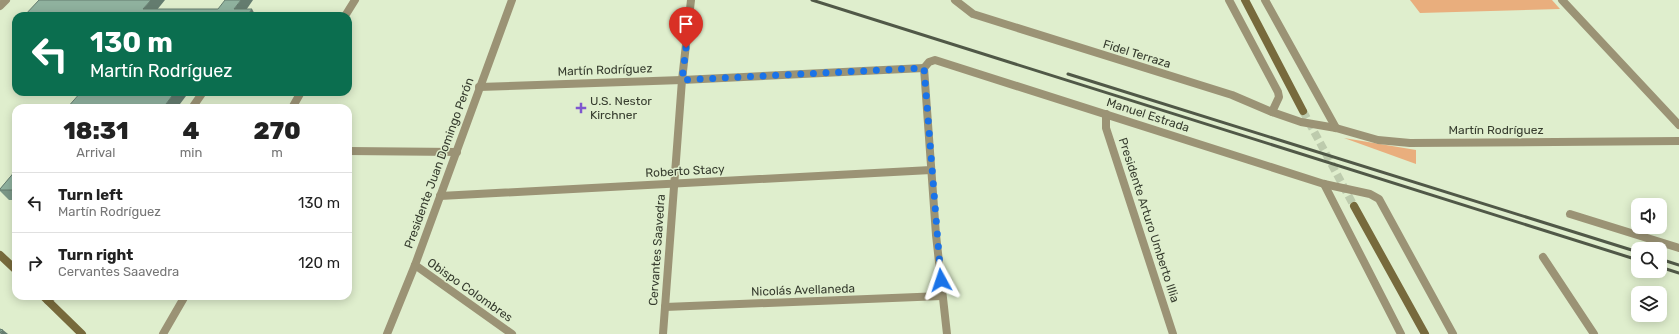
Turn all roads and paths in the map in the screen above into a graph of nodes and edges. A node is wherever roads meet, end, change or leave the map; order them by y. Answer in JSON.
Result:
{"nodes":[{"id":1,"x":6,"y":0,"type":"edge"},
{"id":2,"x":355,"y":0,"type":"edge"},
{"id":3,"x":512,"y":0,"type":"edge"},
{"id":4,"x":690,"y":0,"type":"edge"},
{"id":5,"x":955,"y":0,"type":"edge"},
{"id":6,"x":1229,"y":0,"type":"edge"},
{"id":7,"x":1245,"y":0,"type":"edge"},
{"id":8,"x":1265,"y":0,"type":"edge"},
{"id":9,"x":1562,"y":0,"type":"edge"},
{"id":10,"x":0,"y":6,"type":"edge"},
{"id":11,"x":348,"y":12,"type":"edge"},
{"id":12,"x":924,"y":68,"type":"junction"},
{"id":13,"x":682,"y":80,"type":"junction"},
{"id":14,"x":479,"y":87,"type":"junction"},
{"id":15,"x":1272,"y":112,"type":"junction"},
{"id":16,"x":1303,"y":112,"type":"tunnel mouth"},
{"id":17,"x":1106,"y":114,"type":"junction"},
{"id":18,"x":1315,"y":126,"type":"joint"},
{"id":19,"x":1679,"y":126,"type":"edge"},
{"id":20,"x":1336,"y":128,"type":"junction"},
{"id":21,"x":1679,"y":141,"type":"edge"},
{"id":22,"x":352,"y":151,"type":"edge"},
{"id":23,"x":457,"y":152,"type":"junction"},
{"id":24,"x":931,"y":170,"type":"junction"},
{"id":25,"x":674,"y":184,"type":"junction"},
{"id":26,"x":1324,"y":184,"type":"junction"},
{"id":27,"x":440,"y":196,"type":"junction"},
{"id":28,"x":1354,"y":206,"type":"tunnel mouth"},
{"id":29,"x":1570,"y":214,"type":"dead end"},
{"id":30,"x":1679,"y":248,"type":"edge"},
{"id":31,"x":0,"y":255,"type":"edge"},
{"id":32,"x":1543,"y":257,"type":"dead end"},
{"id":33,"x":12,"y":266,"type":"edge"},
{"id":34,"x":415,"y":266,"type":"junction"},
{"id":35,"x":942,"y":296,"type":"junction"},
{"id":36,"x":50,"y":300,"type":"edge"},
{"id":37,"x":183,"y":300,"type":"edge"},
{"id":38,"x":665,"y":307,"type":"junction"},
{"id":39,"x":79,"y":333,"type":"edge"},
{"id":40,"x":163,"y":334,"type":"edge"},
{"id":41,"x":387,"y":334,"type":"edge"},
{"id":42,"x":512,"y":334,"type":"edge"},
{"id":43,"x":663,"y":334,"type":"edge"},
{"id":44,"x":947,"y":334,"type":"edge"},
{"id":45,"x":1173,"y":334,"type":"edge"},
{"id":46,"x":1401,"y":334,"type":"edge"},
{"id":47,"x":1425,"y":334,"type":"edge"},
{"id":48,"x":1453,"y":334,"type":"edge"},
{"id":49,"x":1594,"y":334,"type":"edge"}],
"edges":[{"from":1,"to":10,"type":"street"},
{"from":2,"to":11,"type":"street"},
{"from":3,"to":14,"type":"street","name":"Presidente Juan Domingo Perón"},
{"from":4,"to":13,"type":"street","name":"Cervantes Saavedra"},
{"from":5,"to":15,"type":"street","name":"Fidel Terraza"},
{"from":6,"to":15,"type":"street"},
{"from":7,"to":16,"type":"main road"},
{"from":8,"to":20,"type":"street"},
{"from":9,"to":19,"type":"street"},
{"from":12,"to":13,"type":"street","name":"Martín Rodríguez"},
{"from":12,"to":17,"type":"street","name":"Manuel Estrada"},
{"from":12,"to":24,"type":"street"},
{"from":13,"to":14,"type":"street","name":"Martín Rodríguez"},
{"from":13,"to":25,"type":"street","name":"Cervantes Saavedra"},
{"from":14,"to":23,"type":"street","name":"Presidente Juan Domingo Perón"},
{"from":15,"to":18,"type":"street","name":"Fidel Terraza"},
{"from":17,"to":26,"type":"street","name":"Manuel Estrada"},
{"from":17,"to":45,"type":"street","name":"Presidente Arturo Umberto Illia"},
{"from":18,"to":20,"type":"street","name":"Martín Rodríguez"},
{"from":20,"to":21,"type":"street","name":"Martín Rodríguez"},
{"from":22,"to":23,"type":"street"},
{"from":23,"to":27,"type":"street","name":"Presidente Juan Domingo Perón"},
{"from":24,"to":25,"type":"street","name":"Roberto Stacy"},
{"from":24,"to":35,"type":"street"},
{"from":25,"to":27,"type":"street","name":"Roberto Stacy"},
{"from":25,"to":38,"type":"street","name":"Cervantes Saavedra"},
{"from":26,"to":46,"type":"street"},
{"from":26,"to":48,"type":"street","name":"Manuel Estrada"},
{"from":27,"to":34,"type":"street","name":"Presidente Juan Domingo Perón"},
{"from":28,"to":47,"type":"main road"},
{"from":29,"to":30,"type":"street"},
{"from":31,"to":33,"type":"main road"},
{"from":32,"to":49,"type":"street"},
{"from":34,"to":41,"type":"street","name":"Presidente Juan Domingo Perón"},
{"from":34,"to":42,"type":"street","name":"Obispo Colombres"},
{"from":35,"to":38,"type":"street","name":"Nicolás Avellaneda"},
{"from":35,"to":44,"type":"street"},
{"from":36,"to":39,"type":"main road"},
{"from":37,"to":40,"type":"street"},
{"from":38,"to":43,"type":"street","name":"Cervantes Saavedra"}]}
